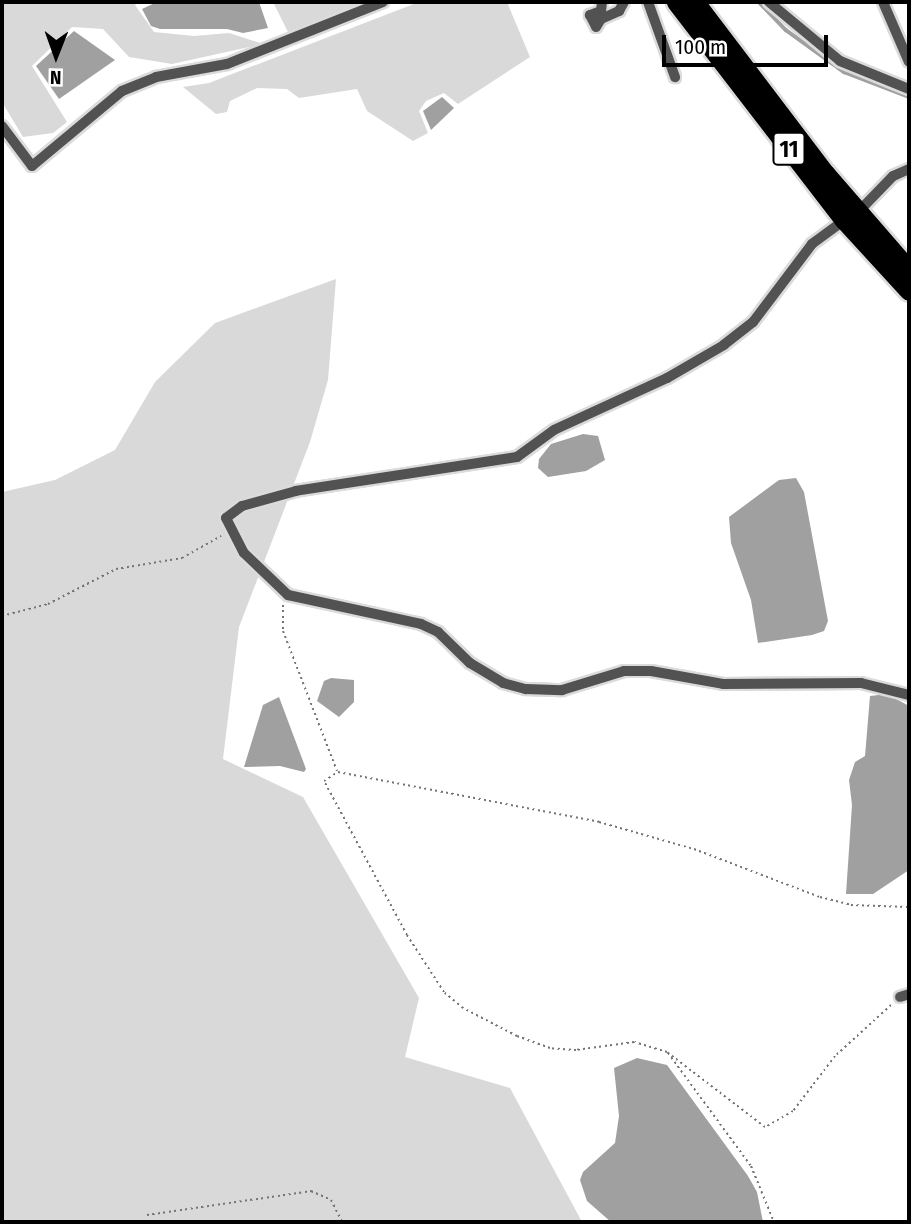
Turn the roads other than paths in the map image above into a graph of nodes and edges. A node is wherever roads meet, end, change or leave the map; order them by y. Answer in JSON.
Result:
{"nodes":[{"id":1,"x":383,"y":2,"type":"edge"},
{"id":2,"x":602,"y":2,"type":"edge"},
{"id":3,"x":624,"y":2,"type":"edge"},
{"id":4,"x":648,"y":2,"type":"edge"},
{"id":5,"x":676,"y":2,"type":"edge"},
{"id":6,"x":695,"y":2,"type":"edge"},
{"id":7,"x":769,"y":2,"type":"edge"},
{"id":8,"x":883,"y":2,"type":"edge"},
{"id":9,"x":909,"y":62,"type":"edge"},
{"id":10,"x":675,"y":77,"type":"dead end"},
{"id":11,"x":909,"y":89,"type":"edge"},
{"id":12,"x":2,"y":126,"type":"edge"},
{"id":13,"x":909,"y":169,"type":"edge"},
{"id":14,"x":850,"y":216,"type":"junction"},
{"id":15,"x":909,"y":270,"type":"edge"},
{"id":16,"x":909,"y":291,"type":"edge"},
{"id":17,"x":909,"y":695,"type":"edge"}],
"edges":[{"from":1,"to":12,"type":"street"},
{"from":2,"to":3,"type":"street"},
{"from":4,"to":10,"type":"street"},
{"from":5,"to":14,"type":"highway","number":"11"},
{"from":6,"to":14,"type":"highway","number":"11"},
{"from":7,"to":11,"type":"street"},
{"from":8,"to":9,"type":"street"},
{"from":13,"to":14,"type":"street"},
{"from":14,"to":15,"type":"highway","number":"11"},
{"from":14,"to":16,"type":"highway","number":"11"},
{"from":14,"to":17,"type":"street"}]}
